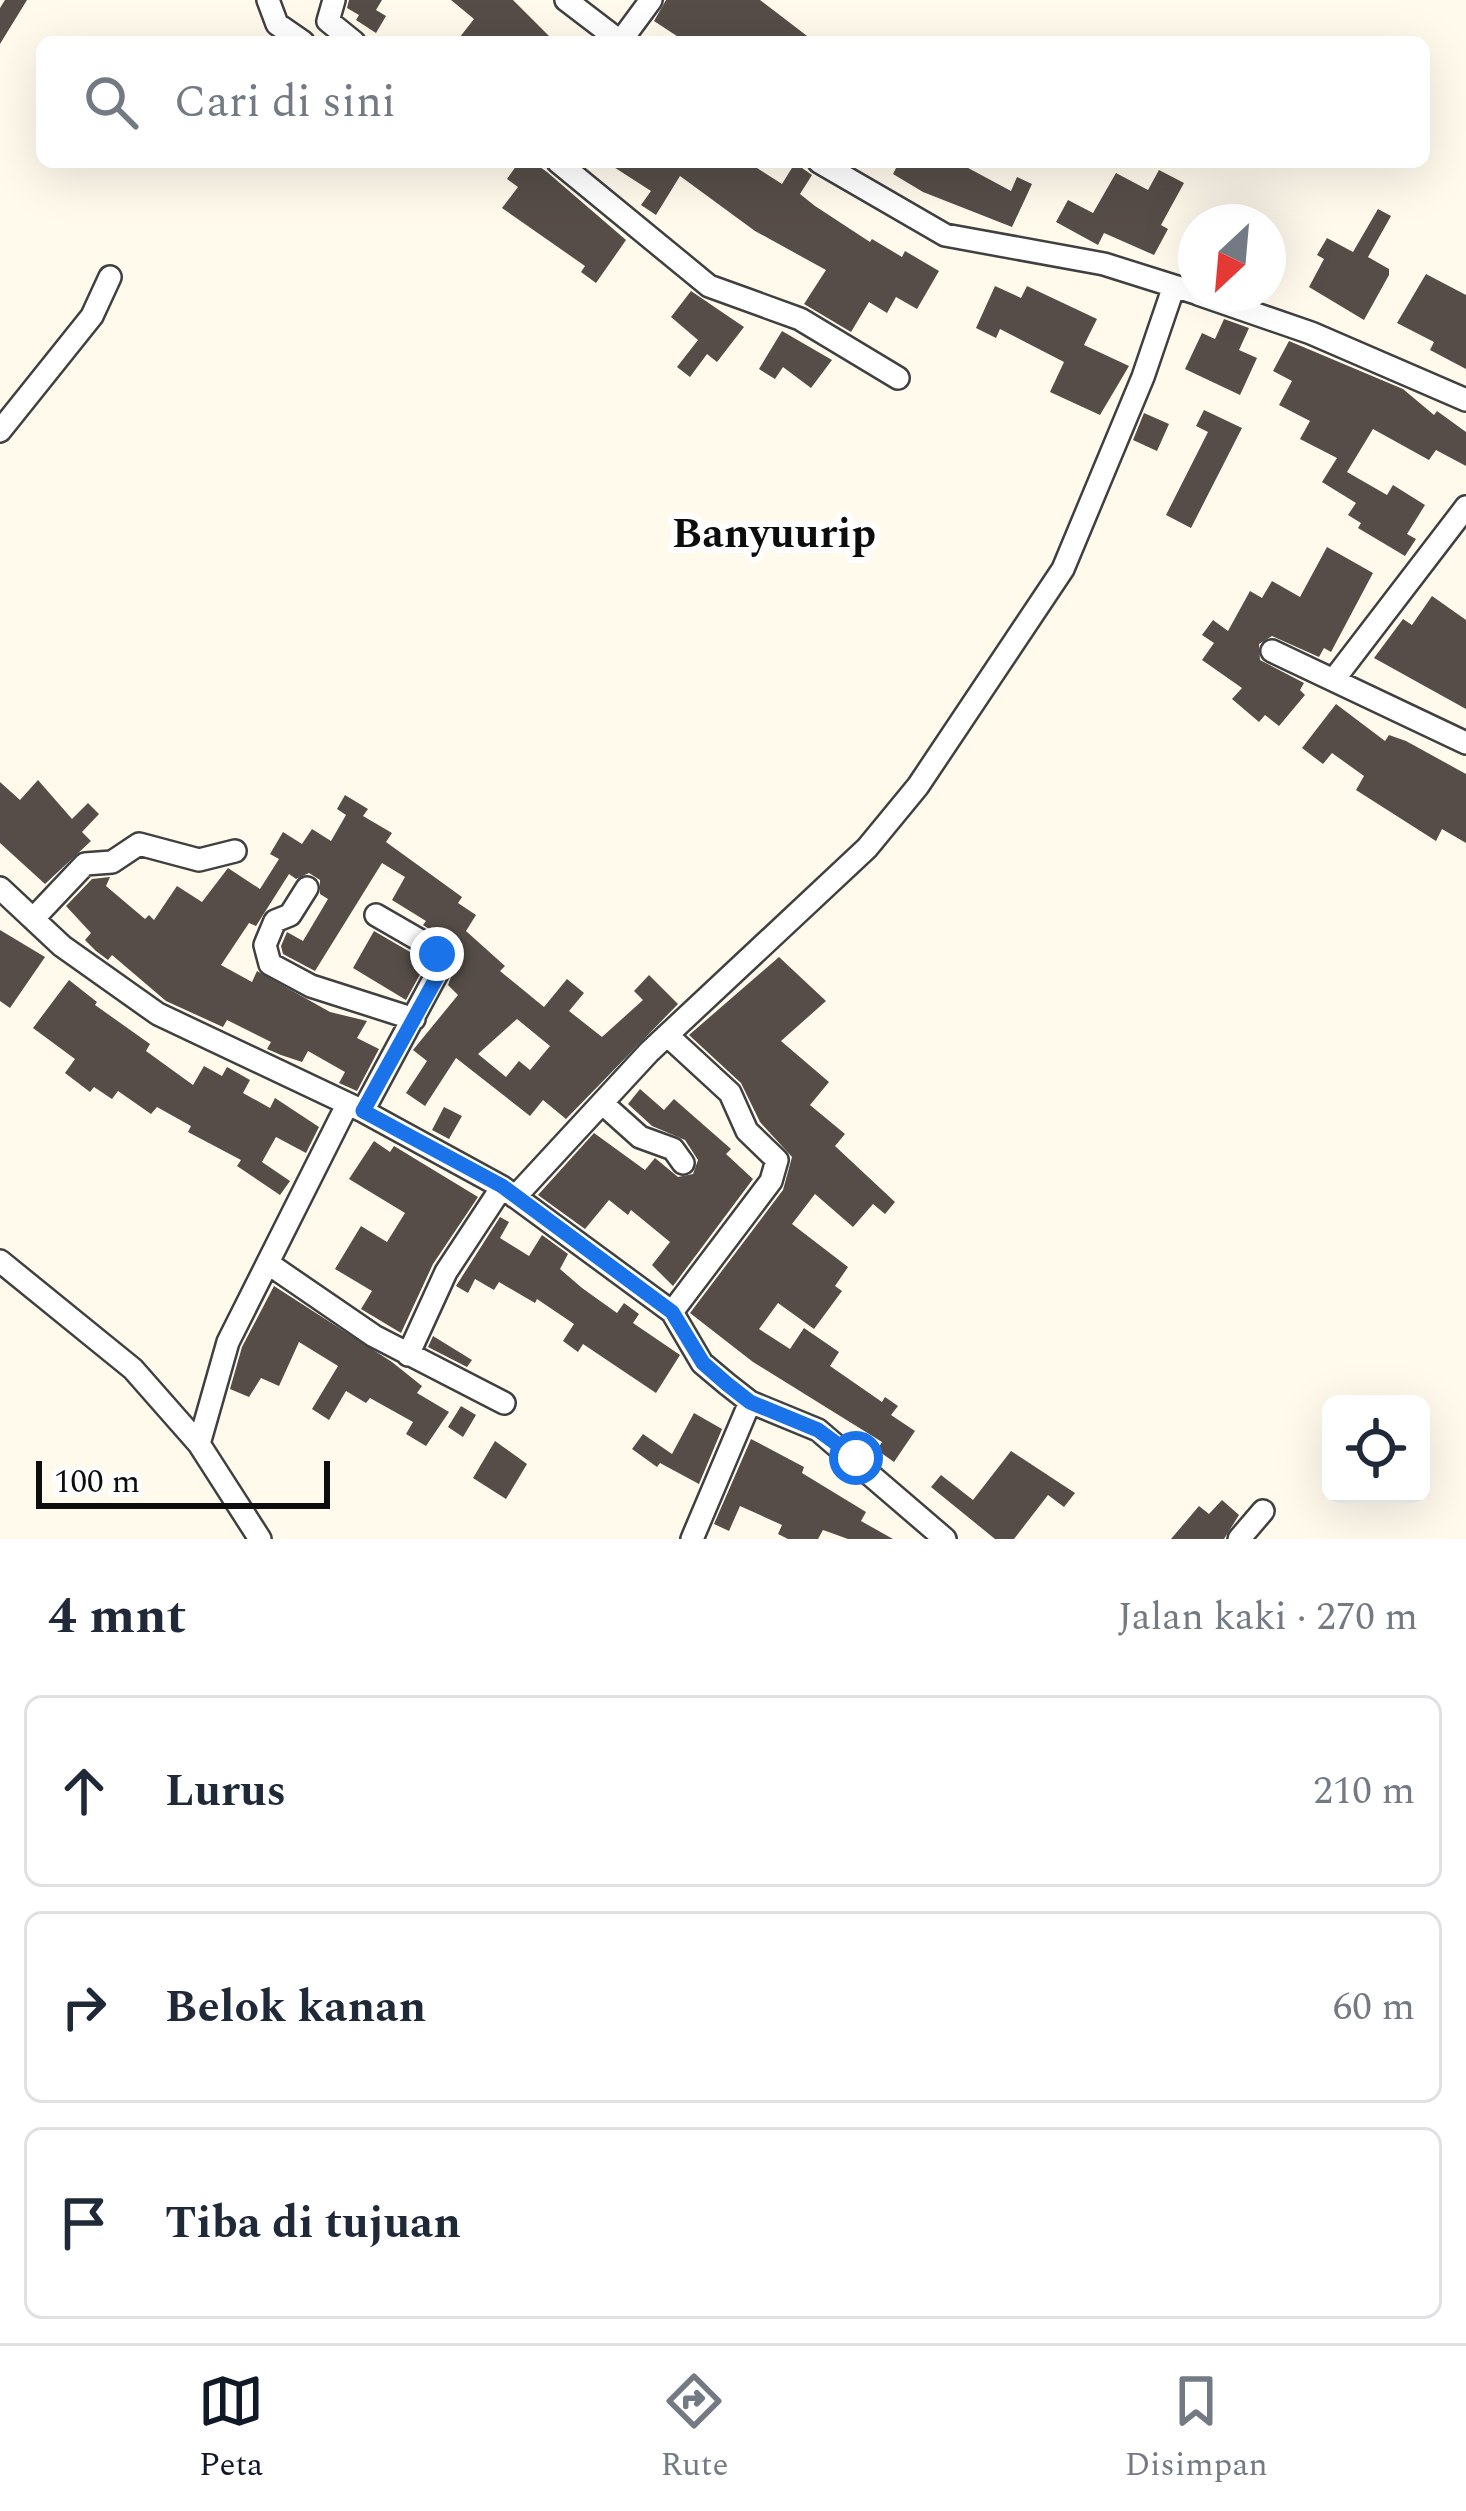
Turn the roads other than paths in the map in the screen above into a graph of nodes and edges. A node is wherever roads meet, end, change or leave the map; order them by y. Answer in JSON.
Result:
{"nodes":[{"id":1,"x":268,"y":0,"type":"edge"},
{"id":2,"x":334,"y":0,"type":"edge"},
{"id":3,"x":566,"y":0,"type":"edge"},
{"id":4,"x":651,"y":0,"type":"edge"},
{"id":5,"x":328,"y":35,"type":"edge"},
{"id":6,"x":295,"y":36,"type":"edge"},
{"id":7,"x":612,"y":36,"type":"edge"},
{"id":8,"x":624,"y":36,"type":"edge"},
{"id":9,"x":565,"y":168,"type":"edge"},
{"id":10,"x":829,"y":168,"type":"edge"},
{"id":11,"x":110,"y":277,"type":"dead end"},
{"id":12,"x":1178,"y":287,"type":"edge"},
{"id":13,"x":1179,"y":312,"type":"edge"},
{"id":14,"x":1250,"y":312,"type":"edge"},
{"id":15,"x":898,"y":378,"type":"dead end"},
{"id":16,"x":1466,"y":400,"type":"edge"},
{"id":17,"x":0,"y":430,"type":"edge"},
{"id":18,"x":1466,"y":507,"type":"edge"},
{"id":19,"x":1272,"y":651,"type":"dead end"},
{"id":20,"x":1335,"y":678,"type":"junction"},
{"id":21,"x":1466,"y":742,"type":"edge"},
{"id":22,"x":235,"y":851,"type":"dead end"},
{"id":23,"x":0,"y":888,"type":"edge"},
{"id":24,"x":308,"y":888,"type":"dead end"},
{"id":25,"x":376,"y":915,"type":"dead end"},
{"id":26,"x":33,"y":919,"type":"junction"},
{"id":27,"x":414,"y":1019,"type":"junction"},
{"id":28,"x":667,"y":1035,"type":"junction"},
{"id":29,"x":602,"y":1102,"type":"junction"},
{"id":30,"x":355,"y":1108,"type":"junction"},
{"id":31,"x":683,"y":1163,"type":"dead end"},
{"id":32,"x":509,"y":1192,"type":"junction"},
{"id":33,"x":0,"y":1261,"type":"edge"},
{"id":34,"x":269,"y":1264,"type":"junction"},
{"id":35,"x":672,"y":1312,"type":"junction"},
{"id":36,"x":408,"y":1354,"type":"junction"},
{"id":37,"x":750,"y":1402,"type":"junction"},
{"id":38,"x":504,"y":1403,"type":"dead end"},
{"id":39,"x":199,"y":1444,"type":"junction"},
{"id":40,"x":1263,"y":1511,"type":"dead end"},
{"id":41,"x":260,"y":1539,"type":"edge"},
{"id":42,"x":692,"y":1539,"type":"edge"},
{"id":43,"x":945,"y":1539,"type":"edge"},
{"id":44,"x":1239,"y":1539,"type":"edge"}],
"edges":[{"from":1,"to":6,"type":"street"},
{"from":2,"to":5,"type":"street"},
{"from":3,"to":7,"type":"street"},
{"from":4,"to":8,"type":"street"},
{"from":9,"to":15,"type":"street"},
{"from":10,"to":12,"type":"street"},
{"from":11,"to":17,"type":"street"},
{"from":13,"to":28,"type":"street"},
{"from":14,"to":16,"type":"street"},
{"from":18,"to":20,"type":"street"},
{"from":19,"to":20,"type":"street"},
{"from":20,"to":21,"type":"street"},
{"from":22,"to":26,"type":"street"},
{"from":23,"to":26,"type":"street"},
{"from":24,"to":27,"type":"street"},
{"from":25,"to":27,"type":"street"},
{"from":26,"to":30,"type":"street"},
{"from":27,"to":30,"type":"street"},
{"from":28,"to":29,"type":"street"},
{"from":28,"to":35,"type":"street"},
{"from":29,"to":31,"type":"street"},
{"from":29,"to":32,"type":"street"},
{"from":30,"to":32,"type":"street"},
{"from":30,"to":34,"type":"street"},
{"from":32,"to":35,"type":"street"},
{"from":32,"to":36,"type":"street"},
{"from":33,"to":39,"type":"street"},
{"from":34,"to":36,"type":"street"},
{"from":34,"to":39,"type":"street"},
{"from":35,"to":37,"type":"street"},
{"from":36,"to":38,"type":"street"},
{"from":37,"to":42,"type":"street"},
{"from":37,"to":43,"type":"street"},
{"from":39,"to":41,"type":"street"},
{"from":40,"to":44,"type":"street"}]}
